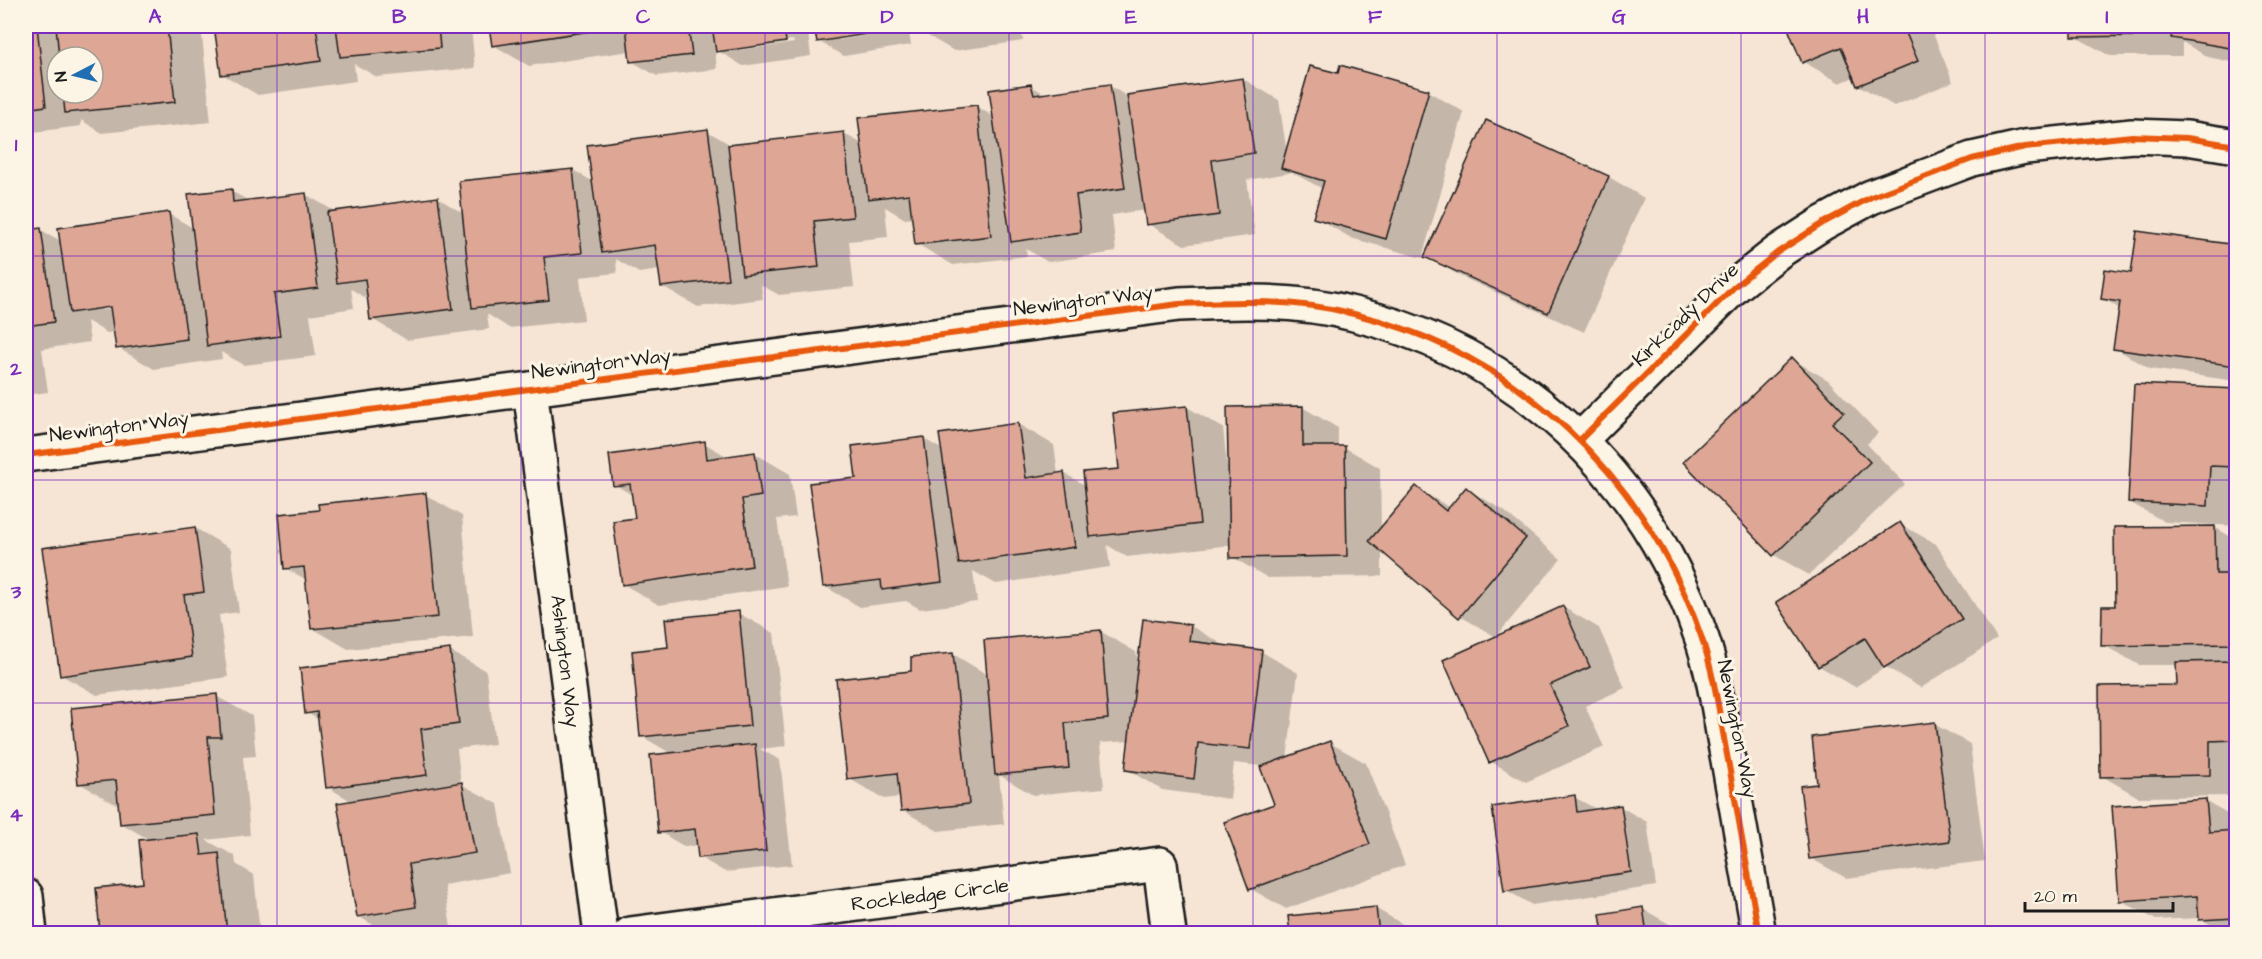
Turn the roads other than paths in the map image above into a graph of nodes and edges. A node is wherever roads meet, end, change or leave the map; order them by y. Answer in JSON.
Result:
{"nodes":[{"id":1,"x":2236,"y":146,"type":"edge"},
{"id":2,"x":530,"y":389,"type":"junction"},
{"id":3,"x":1581,"y":439,"type":"junction"},
{"id":4,"x":26,"y":455,"type":"edge"},
{"id":5,"x":26,"y":896,"type":"edge"},
{"id":6,"x":30,"y":933,"type":"edge"},
{"id":7,"x":601,"y":933,"type":"edge"},
{"id":8,"x":630,"y":933,"type":"edge"},
{"id":9,"x":1169,"y":933,"type":"edge"},
{"id":10,"x":1759,"y":933,"type":"edge"}],
"edges":[{"from":1,"to":3,"type":"street","name":"Kirkcady Drive"},
{"from":2,"to":3,"type":"street","name":"Newington Way"},
{"from":2,"to":4,"type":"street","name":"Newington Way"},
{"from":2,"to":7,"type":"street","name":"Ashington Way"},
{"from":3,"to":10,"type":"street","name":"Newington Way"},
{"from":5,"to":6,"type":"street"},
{"from":8,"to":9,"type":"street","name":"Rockledge Circle"}]}
